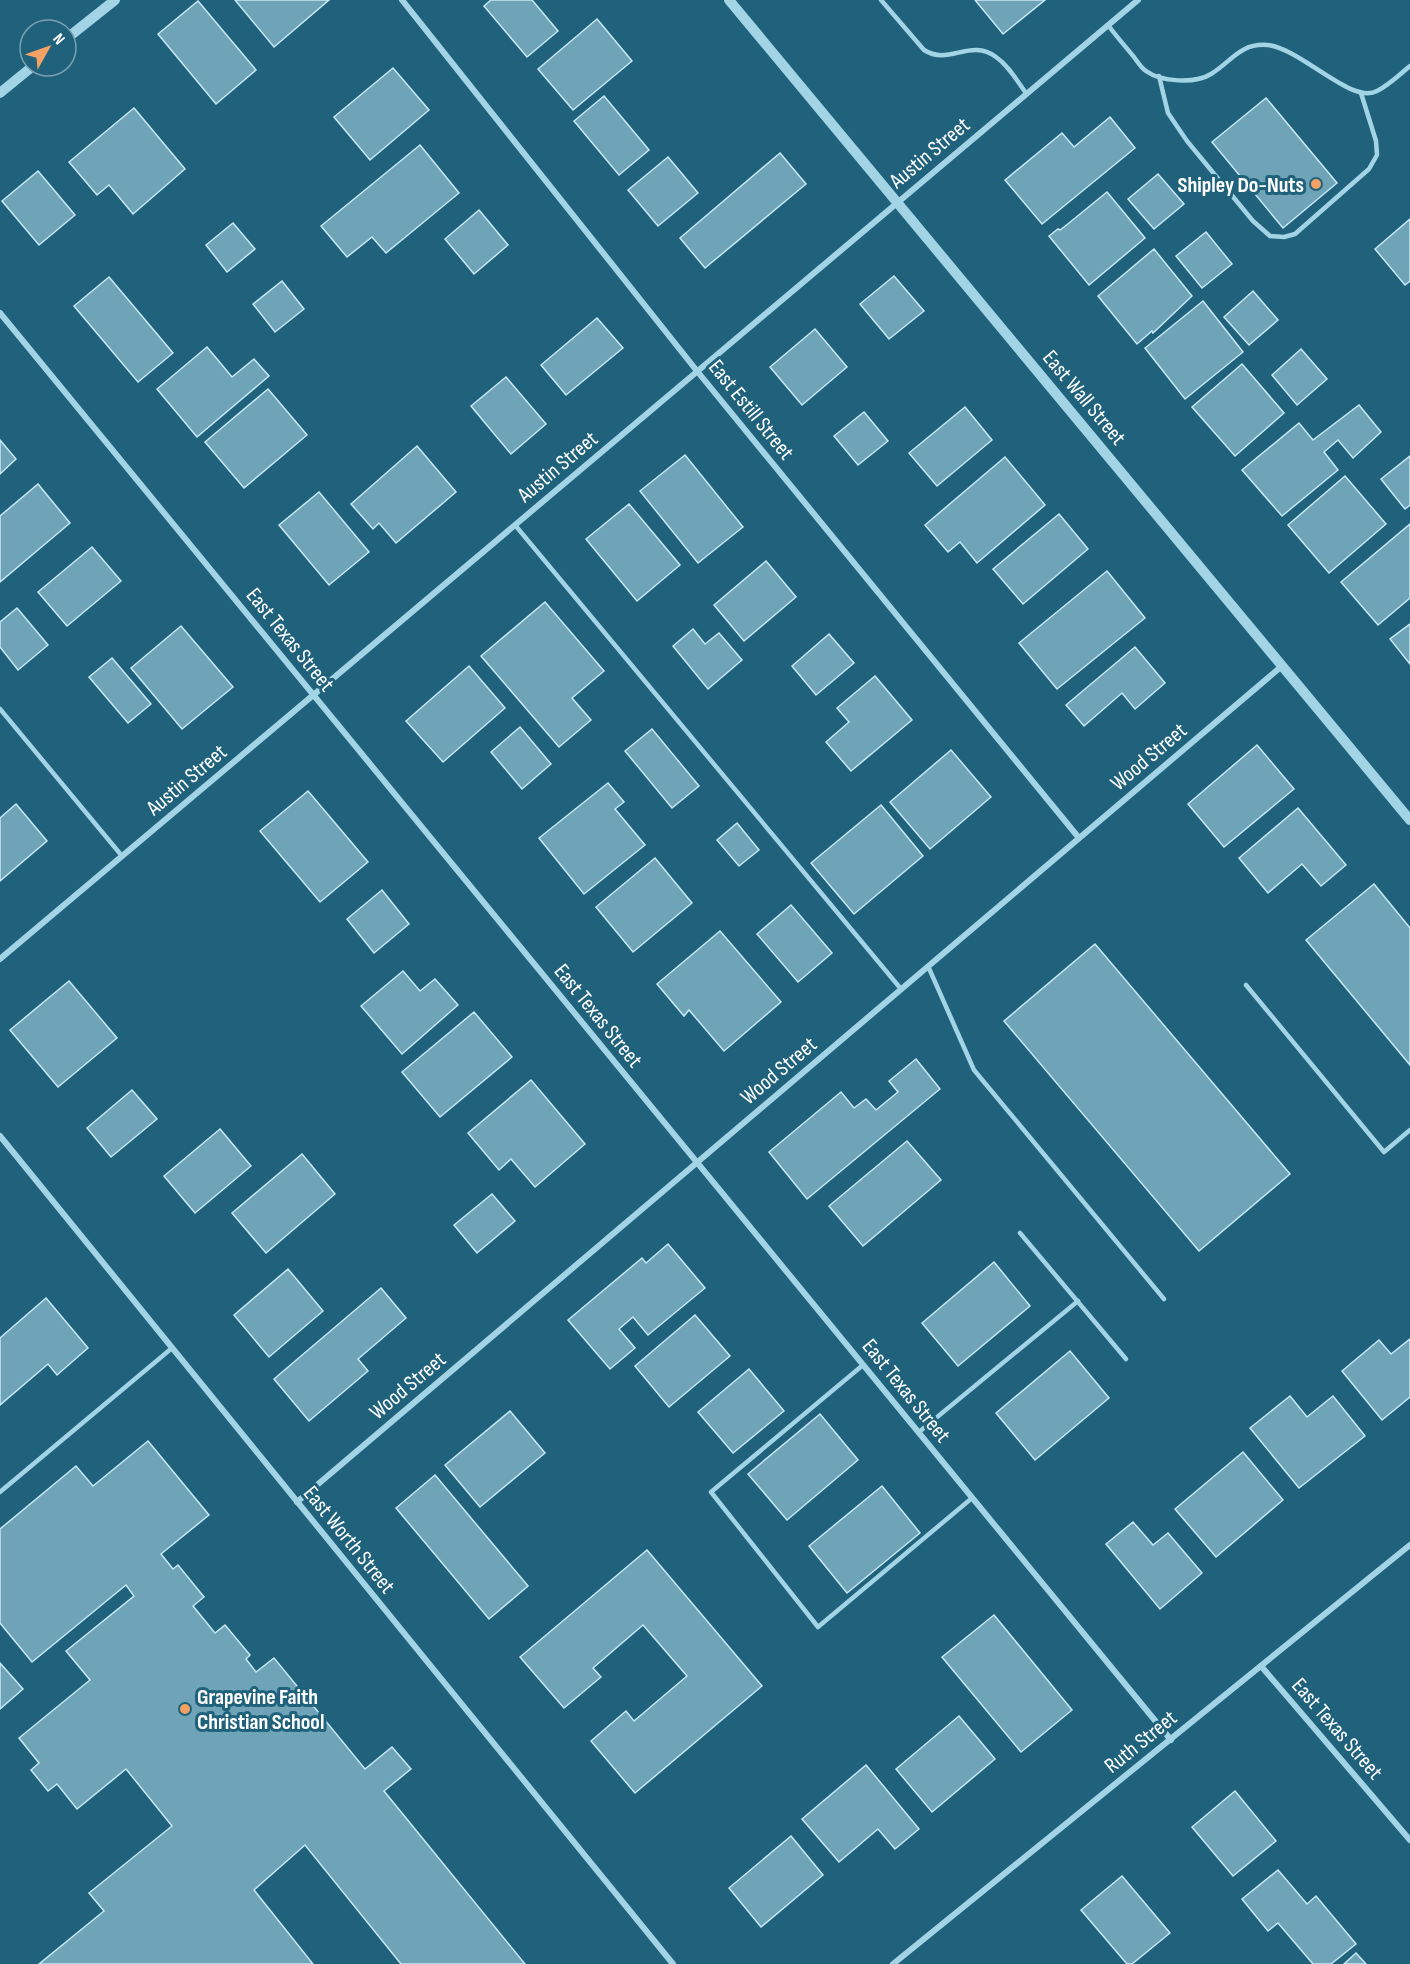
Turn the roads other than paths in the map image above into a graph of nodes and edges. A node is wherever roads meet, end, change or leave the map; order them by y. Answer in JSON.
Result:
{"nodes":[{"id":1,"x":115,"y":0,"type":"edge"},
{"id":2,"x":402,"y":0,"type":"edge"},
{"id":3,"x":729,"y":0,"type":"edge"},
{"id":4,"x":881,"y":0,"type":"edge"},
{"id":5,"x":1137,"y":0,"type":"edge"},
{"id":6,"x":1108,"y":25,"type":"junction"},
{"id":7,"x":78,"y":29,"type":"edge"},
{"id":8,"x":1410,"y":66,"type":"edge"},
{"id":9,"x":1159,"y":76,"type":"junction"},
{"id":10,"x":18,"y":78,"type":"edge"},
{"id":11,"x":0,"y":93,"type":"edge"},
{"id":12,"x":1026,"y":93,"type":"junction"},
{"id":13,"x":1361,"y":93,"type":"junction"},
{"id":14,"x":898,"y":202,"type":"junction"},
{"id":15,"x":0,"y":313,"type":"edge"},
{"id":16,"x":697,"y":371,"type":"junction"},
{"id":17,"x":514,"y":525,"type":"junction"},
{"id":18,"x":1282,"y":666,"type":"junction"},
{"id":19,"x":313,"y":695,"type":"junction"},
{"id":20,"x":0,"y":709,"type":"edge"},
{"id":21,"x":1410,"y":820,"type":"edge"},
{"id":22,"x":1079,"y":838,"type":"junction"},
{"id":23,"x":122,"y":856,"type":"junction"},
{"id":24,"x":0,"y":959,"type":"edge"},
{"id":25,"x":928,"y":966,"type":"junction"},
{"id":26,"x":1246,"y":985,"type":"dead end"},
{"id":27,"x":901,"y":989,"type":"junction"},
{"id":28,"x":1410,"y":1130,"type":"edge"},
{"id":29,"x":0,"y":1136,"type":"edge"},
{"id":30,"x":697,"y":1162,"type":"junction"},
{"id":31,"x":1020,"y":1233,"type":"dead end"},
{"id":32,"x":1164,"y":1299,"type":"dead end"},
{"id":33,"x":1078,"y":1301,"type":"junction"},
{"id":34,"x":172,"y":1348,"type":"junction"},
{"id":35,"x":1126,"y":1359,"type":"dead end"},
{"id":36,"x":863,"y":1365,"type":"junction"},
{"id":37,"x":919,"y":1432,"type":"junction"},
{"id":38,"x":0,"y":1492,"type":"edge"},
{"id":39,"x":972,"y":1498,"type":"junction"},
{"id":40,"x":297,"y":1502,"type":"junction"},
{"id":41,"x":1410,"y":1545,"type":"edge"},
{"id":42,"x":1261,"y":1666,"type":"junction"},
{"id":43,"x":1171,"y":1740,"type":"junction"},
{"id":44,"x":1410,"y":1840,"type":"edge"},
{"id":45,"x":673,"y":1964,"type":"edge"},
{"id":46,"x":893,"y":1964,"type":"edge"}],
"edges":[{"from":1,"to":7,"type":"street"},
{"from":2,"to":16,"type":"street","name":"East Estill Street"},
{"from":3,"to":14,"type":"street","name":"East Wall Street"},
{"from":4,"to":12,"type":"lane"},
{"from":5,"to":6,"type":"street","name":"Austin Street"},
{"from":6,"to":9,"type":"lane"},
{"from":6,"to":12,"type":"street","name":"Austin Street"},
{"from":8,"to":13,"type":"lane"},
{"from":9,"to":13,"type":"lane"},
{"from":9,"to":13,"type":"lane"},
{"from":10,"to":11,"type":"street"},
{"from":12,"to":14,"type":"street","name":"Austin Street"},
{"from":14,"to":16,"type":"street","name":"Austin Street"},
{"from":14,"to":18,"type":"street","name":"East Wall Street"},
{"from":15,"to":19,"type":"street","name":"East Texas Street"},
{"from":16,"to":17,"type":"street","name":"Austin Street"},
{"from":16,"to":22,"type":"street","name":"East Estill Street"},
{"from":17,"to":19,"type":"street","name":"Austin Street"},
{"from":17,"to":27,"type":"lane"},
{"from":18,"to":21,"type":"street","name":"East Wall Street"},
{"from":18,"to":22,"type":"street","name":"Wood Street"},
{"from":19,"to":23,"type":"street","name":"Austin Street"},
{"from":19,"to":30,"type":"street","name":"East Texas Street"},
{"from":20,"to":23,"type":"lane"},
{"from":22,"to":25,"type":"street","name":"Wood Street"},
{"from":23,"to":24,"type":"street","name":"Austin Street"},
{"from":25,"to":27,"type":"street","name":"Wood Street"},
{"from":25,"to":32,"type":"lane"},
{"from":26,"to":28,"type":"lane"},
{"from":27,"to":30,"type":"street","name":"Wood Street"},
{"from":29,"to":34,"type":"street","name":"East Worth Street"},
{"from":30,"to":36,"type":"street","name":"East Texas Street"},
{"from":30,"to":40,"type":"street","name":"Wood Street"},
{"from":31,"to":33,"type":"lane"},
{"from":33,"to":35,"type":"lane"},
{"from":33,"to":37,"type":"lane"},
{"from":34,"to":38,"type":"lane"},
{"from":34,"to":40,"type":"street","name":"East Worth Street"},
{"from":36,"to":37,"type":"street","name":"East Texas Street"},
{"from":36,"to":39,"type":"lane"},
{"from":37,"to":39,"type":"street","name":"East Texas Street"},
{"from":39,"to":43,"type":"street","name":"East Texas Street"},
{"from":40,"to":45,"type":"street","name":"East Worth Street"},
{"from":41,"to":42,"type":"street","name":"Ruth Street"},
{"from":42,"to":43,"type":"street","name":"Ruth Street"},
{"from":42,"to":44,"type":"street","name":"East Texas Street"},
{"from":43,"to":46,"type":"street","name":"Ruth Street"}]}
